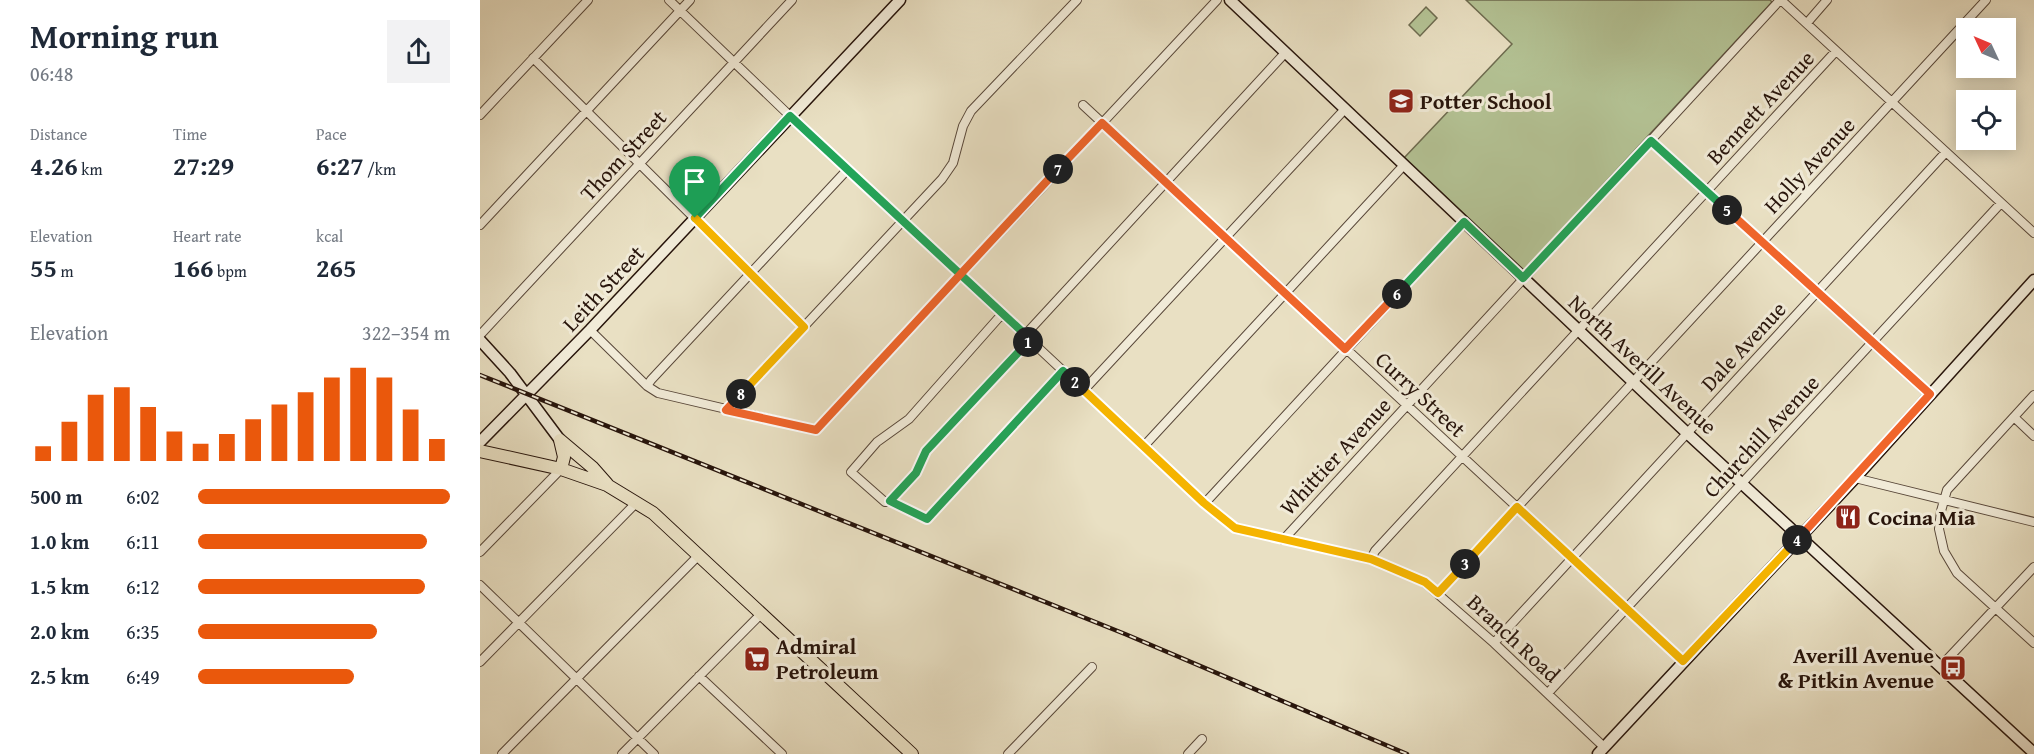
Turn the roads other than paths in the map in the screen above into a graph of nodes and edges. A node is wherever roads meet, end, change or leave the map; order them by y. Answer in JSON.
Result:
{"nodes":[{"id":1,"x":588,"y":0,"type":"edge"},
{"id":2,"x":669,"y":0,"type":"edge"},
{"id":3,"x":690,"y":0,"type":"edge"},
{"id":4,"x":792,"y":0,"type":"edge"},
{"id":5,"x":900,"y":0,"type":"edge"},
{"id":6,"x":1077,"y":0,"type":"edge"},
{"id":7,"x":1217,"y":0,"type":"edge"},
{"id":8,"x":1230,"y":0,"type":"edge"},
{"id":9,"x":1781,"y":0,"type":"edge"},
{"id":10,"x":1827,"y":0,"type":"edge"},
{"id":11,"x":1986,"y":0,"type":"edge"},
{"id":12,"x":680,"y":10,"type":"junction"},
{"id":13,"x":1807,"y":23,"type":"junction"},
{"id":14,"x":1836,"y":51,"type":"junction"},
{"id":15,"x":1285,"y":52,"type":"junction"},
{"id":16,"x":533,"y":58,"type":"junction"},
{"id":17,"x":734,"y":62,"type":"junction"},
{"id":18,"x":1892,"y":102,"type":"junction"},
{"id":19,"x":1083,"y":105,"type":"dead end"},
{"id":20,"x":1345,"y":109,"type":"junction"},
{"id":21,"x":586,"y":111,"type":"junction"},
{"id":22,"x":480,"y":115,"type":"edge"},
{"id":23,"x":790,"y":116,"type":"junction"},
{"id":24,"x":1102,"y":123,"type":"junction"},
{"id":25,"x":1651,"y":141,"type":"junction"},
{"id":26,"x":1946,"y":152,"type":"junction"},
{"id":27,"x":639,"y":163,"type":"junction"},
{"id":28,"x":1404,"y":165,"type":"junction"},
{"id":29,"x":847,"y":170,"type":"junction"},
{"id":30,"x":1165,"y":183,"type":"junction"},
{"id":31,"x":1707,"y":191,"type":"junction"},
{"id":32,"x":2001,"y":203,"type":"junction"},
{"id":33,"x":695,"y":218,"type":"junction"},
{"id":34,"x":903,"y":221,"type":"junction"},
{"id":35,"x":1464,"y":222,"type":"junction"},
{"id":36,"x":480,"y":225,"type":"edge"},
{"id":37,"x":2034,"y":233,"type":"edge"},
{"id":38,"x":1225,"y":238,"type":"junction"},
{"id":39,"x":1762,"y":242,"type":"junction"},
{"id":40,"x":750,"y":274,"type":"junction"},
{"id":41,"x":960,"y":274,"type":"junction"},
{"id":42,"x":1523,"y":278,"type":"junction"},
{"id":43,"x":2034,"y":280,"type":"edge"},
{"id":44,"x":1817,"y":292,"type":"junction"},
{"id":45,"x":1286,"y":293,"type":"junction"},
{"id":46,"x":1002,"y":314,"type":"junction"},
{"id":47,"x":804,"y":327,"type":"junction"},
{"id":48,"x":590,"y":330,"type":"junction"},
{"id":49,"x":1579,"y":331,"type":"junction"},
{"id":50,"x":480,"y":335,"type":"edge"},
{"id":51,"x":1028,"y":337,"type":"junction"},
{"id":52,"x":480,"y":340,"type":"edge"},
{"id":53,"x":1872,"y":342,"type":"junction"},
{"id":54,"x":1345,"y":349,"type":"junction"},
{"id":55,"x":1063,"y":371,"type":"junction"},
{"id":56,"x":1633,"y":381,"type":"junction"},
{"id":57,"x":647,"y":386,"type":"junction"},
{"id":58,"x":1084,"y":390,"type":"junction"},
{"id":59,"x":527,"y":394,"type":"junction"},
{"id":60,"x":1930,"y":394,"type":"junction"},
{"id":61,"x":2034,"y":395,"type":"edge"},
{"id":62,"x":1406,"y":405,"type":"junction"},
{"id":63,"x":726,"y":410,"type":"junction"},
{"id":64,"x":2014,"y":417,"type":"junction"},
{"id":65,"x":1687,"y":433,"type":"junction"},
{"id":66,"x":2034,"y":436,"type":"edge"},
{"id":67,"x":560,"y":440,"type":"junction"},
{"id":68,"x":480,"y":442,"type":"edge"},
{"id":69,"x":1144,"y":446,"type":"junction"},
{"id":70,"x":480,"y":452,"type":"edge"},
{"id":71,"x":1462,"y":457,"type":"junction"},
{"id":72,"x":561,"y":469,"type":"junction"},
{"id":73,"x":1855,"y":478,"type":"junction"},
{"id":74,"x":1742,"y":483,"type":"junction"},
{"id":75,"x":608,"y":485,"type":"junction"},
{"id":76,"x":1944,"y":500,"type":"junction"},
{"id":77,"x":890,"y":501,"type":"junction"},
{"id":78,"x":636,"y":503,"type":"junction"},
{"id":79,"x":1204,"y":503,"type":"junction"},
{"id":80,"x":1517,"y":507,"type":"junction"},
{"id":81,"x":2034,"y":522,"type":"edge"},
{"id":82,"x":1799,"y":537,"type":"junction"},
{"id":83,"x":1283,"y":540,"type":"junction"},
{"id":84,"x":480,"y":552,"type":"edge"},
{"id":85,"x":699,"y":555,"type":"junction"},
{"id":86,"x":1572,"y":558,"type":"junction"},
{"id":87,"x":1371,"y":559,"type":"junction"},
{"id":88,"x":2034,"y":567,"type":"edge"},
{"id":89,"x":480,"y":585,"type":"edge"},
{"id":90,"x":1438,"y":593,"type":"junction"},
{"id":91,"x":1626,"y":608,"type":"junction"},
{"id":92,"x":1994,"y":608,"type":"junction"},
{"id":93,"x":762,"y":613,"type":"junction"},
{"id":94,"x":519,"y":623,"type":"junction"},
{"id":95,"x":1494,"y":643,"type":"junction"},
{"id":96,"x":2034,"y":643,"type":"edge"},
{"id":97,"x":1683,"y":661,"type":"junction"},
{"id":98,"x":480,"y":662,"type":"edge"},
{"id":99,"x":1092,"y":667,"type":"dead end"},
{"id":100,"x":1940,"y":667,"type":"junction"},
{"id":101,"x":699,"y":676,"type":"junction"},
{"id":102,"x":576,"y":678,"type":"junction"},
{"id":103,"x":1548,"y":693,"type":"junction"},
{"id":104,"x":638,"y":738,"type":"junction"},
{"id":105,"x":1202,"y":739,"type":"dead end"},
{"id":106,"x":1601,"y":751,"type":"edge"},
{"id":107,"x":2034,"y":753,"type":"edge"},
{"id":108,"x":502,"y":754,"type":"edge"},
{"id":109,"x":622,"y":754,"type":"edge"},
{"id":110,"x":654,"y":754,"type":"edge"},
{"id":111,"x":782,"y":754,"type":"edge"},
{"id":112,"x":912,"y":754,"type":"edge"},
{"id":113,"x":1008,"y":754,"type":"edge"},
{"id":114,"x":1188,"y":754,"type":"edge"}],
"edges":[{"from":1,"to":16,"type":"street"},
{"from":2,"to":12,"type":"street","name":"Branch Road"},
{"from":3,"to":12,"type":"street"},
{"from":4,"to":17,"type":"street","name":"Thom Street"},
{"from":5,"to":23,"type":"street","name":"Leith Street"},
{"from":6,"to":34,"type":"street"},
{"from":7,"to":24,"type":"street"},
{"from":8,"to":15,"type":"street","name":"North Averill Avenue"},
{"from":9,"to":13,"type":"street"},
{"from":9,"to":25,"type":"street","name":"Whittier Avenue"},
{"from":10,"to":13,"type":"street","name":"Bennett Avenue"},
{"from":11,"to":18,"type":"street","name":"Holly Avenue"},
{"from":12,"to":17,"type":"street","name":"Branch Road"},
{"from":12,"to":21,"type":"street"},
{"from":13,"to":14,"type":"street"},
{"from":14,"to":18,"type":"street"},
{"from":14,"to":31,"type":"street","name":"Bennett Avenue"},
{"from":15,"to":20,"type":"street","name":"North Averill Avenue"},
{"from":15,"to":30,"type":"street"},
{"from":16,"to":21,"type":"street"},
{"from":16,"to":22,"type":"street"},
{"from":17,"to":23,"type":"street","name":"Branch Road"},
{"from":17,"to":27,"type":"street","name":"Thom Street"},
{"from":18,"to":26,"type":"street"},
{"from":18,"to":39,"type":"street","name":"Holly Avenue"},
{"from":19,"to":24,"type":"street","name":"Curry Street"},
{"from":20,"to":28,"type":"street","name":"North Averill Avenue"},
{"from":20,"to":38,"type":"street"},
{"from":21,"to":27,"type":"street"},
{"from":21,"to":36,"type":"street"},
{"from":23,"to":29,"type":"street","name":"Branch Road"},
{"from":23,"to":33,"type":"street","name":"Leith Street"},
{"from":24,"to":30,"type":"street","name":"Curry Street"},
{"from":24,"to":41,"type":"street"},
{"from":25,"to":31,"type":"street"},
{"from":25,"to":42,"type":"street","name":"Whittier Avenue"},
{"from":26,"to":32,"type":"street"},
{"from":26,"to":44,"type":"street","name":"Dale Avenue"},
{"from":27,"to":33,"type":"street"},
{"from":27,"to":50,"type":"street","name":"Thom Street"},
{"from":28,"to":35,"type":"street","name":"North Averill Avenue"},
{"from":28,"to":45,"type":"street"},
{"from":29,"to":34,"type":"street","name":"Branch Road"},
{"from":29,"to":40,"type":"street"},
{"from":30,"to":38,"type":"street","name":"Curry Street"},
{"from":30,"to":51,"type":"street"},
{"from":31,"to":39,"type":"street"},
{"from":31,"to":49,"type":"street","name":"Bennett Avenue"},
{"from":32,"to":37,"type":"street"},
{"from":32,"to":53,"type":"street","name":"Churchill Avenue"},
{"from":33,"to":40,"type":"street"},
{"from":33,"to":48,"type":"street","name":"Leith Street"},
{"from":34,"to":41,"type":"street","name":"Branch Road"},
{"from":34,"to":47,"type":"street"},
{"from":35,"to":42,"type":"street","name":"North Averill Avenue"},
{"from":35,"to":54,"type":"street"},
{"from":38,"to":45,"type":"street","name":"Curry Street"},
{"from":38,"to":58,"type":"street"},
{"from":39,"to":44,"type":"street"},
{"from":39,"to":56,"type":"street","name":"Holly Avenue"},
{"from":40,"to":47,"type":"street"},
{"from":40,"to":57,"type":"street"},
{"from":41,"to":46,"type":"street","name":"Branch Road"},
{"from":41,"to":63,"type":"street"},
{"from":42,"to":49,"type":"street","name":"North Averill Avenue"},
{"from":42,"to":62,"type":"street","name":"Whittier Avenue"},
{"from":43,"to":60,"type":"street"},
{"from":44,"to":53,"type":"street"},
{"from":44,"to":65,"type":"street","name":"Dale Avenue"},
{"from":45,"to":54,"type":"street","name":"Curry Street"},
{"from":45,"to":69,"type":"street"},
{"from":46,"to":51,"type":"street","name":"Branch Road"},
{"from":46,"to":77,"type":"street"},
{"from":47,"to":63,"type":"street"},
{"from":48,"to":57,"type":"street"},
{"from":48,"to":59,"type":"street","name":"Leith Street"},
{"from":49,"to":56,"type":"street","name":"North Averill Avenue"},
{"from":49,"to":71,"type":"street","name":"Bennett Avenue"},
{"from":51,"to":55,"type":"street","name":"Branch Road"},
{"from":51,"to":77,"type":"street"},
{"from":52,"to":59,"type":"street"},
{"from":53,"to":60,"type":"street"},
{"from":53,"to":74,"type":"street","name":"Churchill Avenue"},
{"from":54,"to":62,"type":"street","name":"Curry Street"},
{"from":54,"to":79,"type":"street"},
{"from":55,"to":58,"type":"street","name":"Branch Road"},
{"from":55,"to":77,"type":"street"},
{"from":56,"to":65,"type":"street","name":"North Averill Avenue"},
{"from":56,"to":80,"type":"street","name":"Holly Avenue"},
{"from":57,"to":63,"type":"street"},
{"from":58,"to":69,"type":"street","name":"Branch Road"},
{"from":59,"to":67,"type":"street"},
{"from":59,"to":68,"type":"street","name":"Leith Street"},
{"from":60,"to":73,"type":"street"},
{"from":61,"to":64,"type":"street"},
{"from":62,"to":71,"type":"street","name":"Curry Street"},
{"from":62,"to":83,"type":"street","name":"Whittier Avenue"},
{"from":64,"to":66,"type":"street"},
{"from":64,"to":76,"type":"street"},
{"from":65,"to":74,"type":"street","name":"North Averill Avenue"},
{"from":65,"to":86,"type":"street","name":"Dale Avenue"},
{"from":67,"to":72,"type":"main road"},
{"from":67,"to":75,"type":"main road"},
{"from":69,"to":79,"type":"street","name":"Branch Road"},
{"from":70,"to":72,"type":"main road"},
{"from":71,"to":80,"type":"street","name":"Curry Street"},
{"from":71,"to":87,"type":"street","name":"Bennett Avenue"},
{"from":72,"to":75,"type":"main road"},
{"from":72,"to":84,"type":"street"},
{"from":73,"to":76,"type":"street"},
{"from":73,"to":82,"type":"street"},
{"from":74,"to":82,"type":"street","name":"North Averill Avenue"},
{"from":74,"to":91,"type":"street","name":"Churchill Avenue"},
{"from":75,"to":78,"type":"main road"},
{"from":76,"to":81,"type":"street"},
{"from":76,"to":92,"type":"street"},
{"from":78,"to":85,"type":"main road"},
{"from":78,"to":94,"type":"street"},
{"from":79,"to":83,"type":"street","name":"Branch Road"},
{"from":80,"to":86,"type":"street","name":"Curry Street"},
{"from":80,"to":90,"type":"street","name":"Holly Avenue"},
{"from":82,"to":97,"type":"street"},
{"from":82,"to":100,"type":"street","name":"North Averill Avenue"},
{"from":83,"to":87,"type":"street","name":"Branch Road"},
{"from":85,"to":93,"type":"main road"},
{"from":85,"to":102,"type":"street"},
{"from":86,"to":91,"type":"street","name":"Curry Street"},
{"from":86,"to":95,"type":"street","name":"Dale Avenue"},
{"from":87,"to":90,"type":"street","name":"Branch Road"},
{"from":88,"to":92,"type":"street"},
{"from":89,"to":94,"type":"street"},
{"from":90,"to":95,"type":"street","name":"Branch Road"},
{"from":91,"to":97,"type":"street","name":"Curry Street"},
{"from":91,"to":103,"type":"street","name":"Churchill Avenue"},
{"from":92,"to":96,"type":"street"},
{"from":92,"to":100,"type":"street"},
{"from":93,"to":101,"type":"street"},
{"from":93,"to":112,"type":"main road"},
{"from":94,"to":98,"type":"street"},
{"from":94,"to":102,"type":"street"},
{"from":95,"to":103,"type":"street","name":"Branch Road"},
{"from":97,"to":106,"type":"street"},
{"from":99,"to":113,"type":"street"},
{"from":100,"to":107,"type":"street","name":"North Averill Avenue"},
{"from":101,"to":104,"type":"street"},
{"from":101,"to":111,"type":"street"},
{"from":102,"to":104,"type":"street"},
{"from":102,"to":108,"type":"street"},
{"from":103,"to":106,"type":"street","name":"Branch Road"},
{"from":104,"to":109,"type":"street"},
{"from":104,"to":110,"type":"street"},
{"from":105,"to":114,"type":"street"}]}
